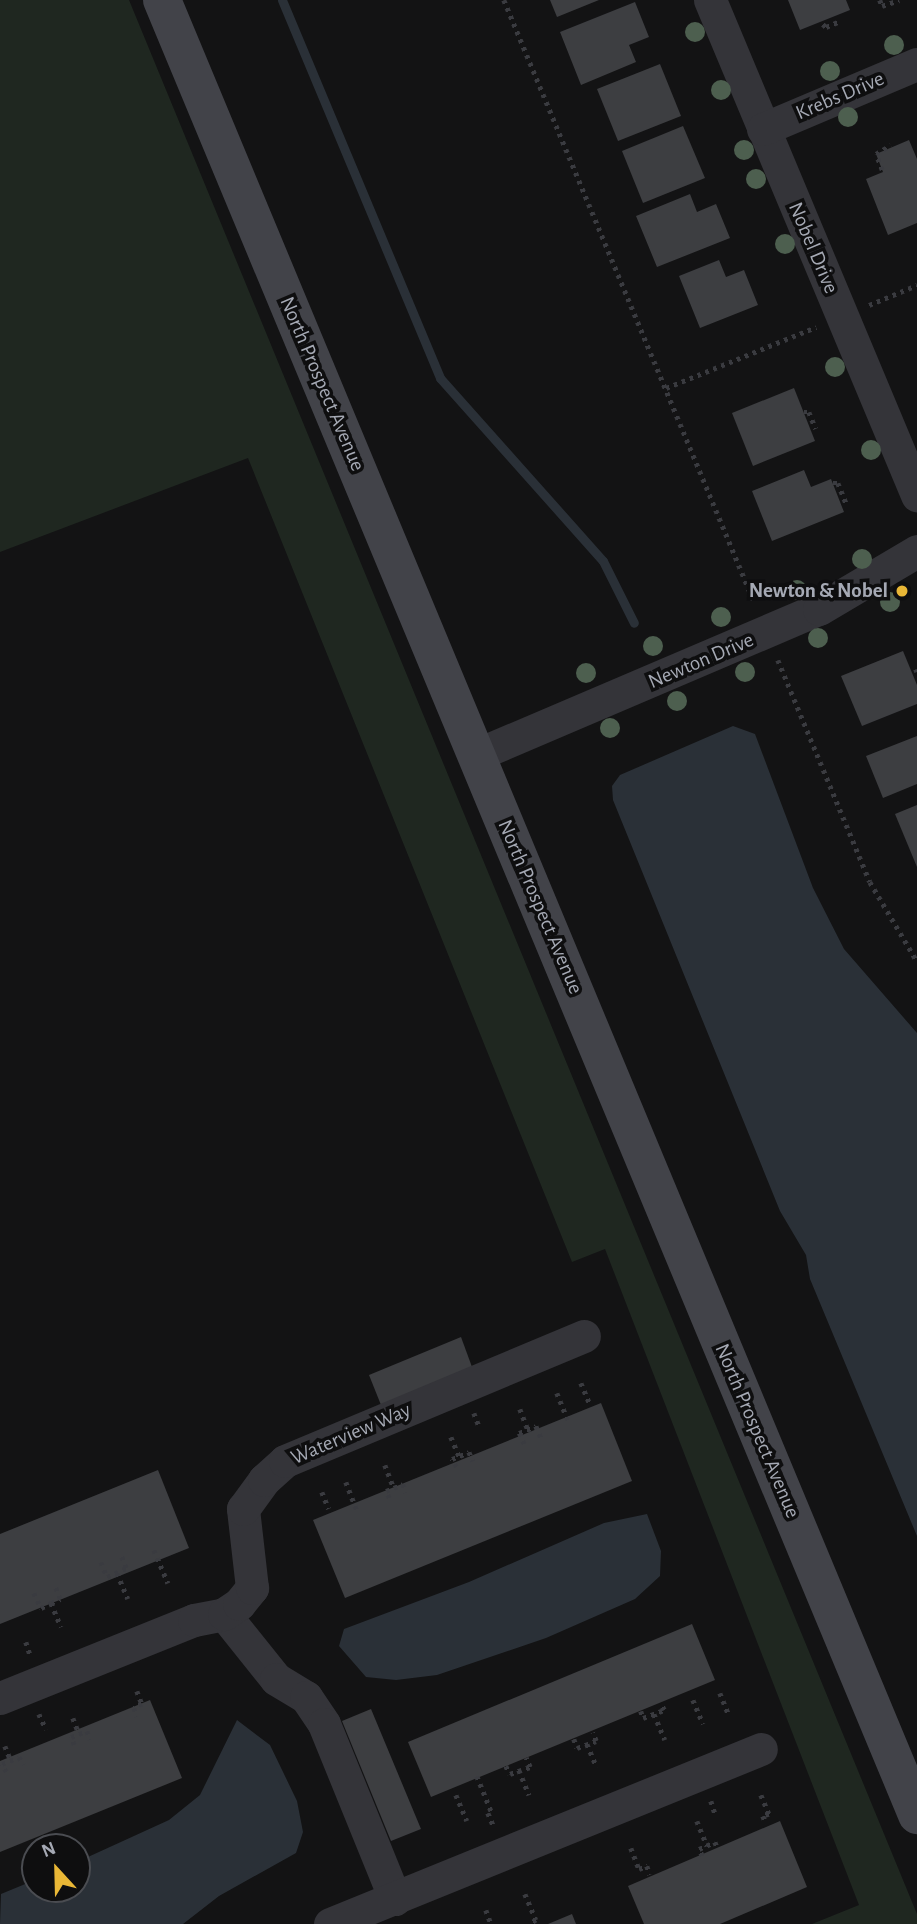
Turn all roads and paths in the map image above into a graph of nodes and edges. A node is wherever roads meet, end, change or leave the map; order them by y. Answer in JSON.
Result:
{"nodes":[{"id":1,"x":162,"y":0,"type":"edge"},
{"id":2,"x":504,"y":0,"type":"edge"},
{"id":3,"x":710,"y":0,"type":"edge"},
{"id":4,"x":880,"y":0,"type":"edge"},
{"id":5,"x":900,"y":0,"type":"edge"},
{"id":6,"x":840,"y":21,"type":"dead end"},
{"id":7,"x":823,"y":24,"type":"dead end"},
{"id":8,"x":917,"y":64,"type":"edge"},
{"id":9,"x":763,"y":129,"type":"junction"},
{"id":10,"x":891,"y":145,"type":"dead end"},
{"id":11,"x":882,"y":170,"type":"dead end"},
{"id":12,"x":917,"y":285,"type":"edge"},
{"id":13,"x":857,"y":310,"type":"dead end"},
{"id":14,"x":822,"y":324,"type":"dead end"},
{"id":15,"x":666,"y":388,"type":"junction"},
{"id":16,"x":804,"y":412,"type":"dead end"},
{"id":17,"x":816,"y":429,"type":"dead end"},
{"id":18,"x":833,"y":484,"type":"dead end"},
{"id":19,"x":917,"y":495,"type":"edge"},
{"id":20,"x":846,"y":503,"type":"dead end"},
{"id":21,"x":917,"y":551,"type":"edge"},
{"id":22,"x":756,"y":607,"type":"dead end"},
{"id":23,"x":774,"y":649,"type":"dead end"},
{"id":24,"x":476,"y":755,"type":"junction"},
{"id":25,"x":917,"y":961,"type":"edge"},
{"id":26,"x":584,"y":1336,"type":"dead end"},
{"id":27,"x":580,"y":1383,"type":"dead end"},
{"id":28,"x":557,"y":1393,"type":"dead end"},
{"id":29,"x":590,"y":1404,"type":"dead end"},
{"id":30,"x":520,"y":1409,"type":"dead end"},
{"id":31,"x":569,"y":1422,"type":"dead end"},
{"id":32,"x":528,"y":1430,"type":"junction"},
{"id":33,"x":451,"y":1437,"type":"dead end"},
{"id":34,"x":541,"y":1438,"type":"dead end"},
{"id":35,"x":524,"y":1444,"type":"dead end"},
{"id":36,"x":459,"y":1456,"type":"junction"},
{"id":37,"x":473,"y":1461,"type":"dead end"},
{"id":38,"x":385,"y":1465,"type":"dead end"},
{"id":39,"x":456,"y":1467,"type":"dead end"},
{"id":40,"x":346,"y":1482,"type":"dead end"},
{"id":41,"x":394,"y":1488,"type":"junction"},
{"id":42,"x":322,"y":1492,"type":"dead end"},
{"id":43,"x":406,"y":1493,"type":"dead end"},
{"id":44,"x":389,"y":1499,"type":"dead end"},
{"id":45,"x":329,"y":1510,"type":"dead end"},
{"id":46,"x":358,"y":1513,"type":"dead end"},
{"id":47,"x":154,"y":1550,"type":"dead end"},
{"id":48,"x":120,"y":1553,"type":"dead end"},
{"id":49,"x":101,"y":1562,"type":"dead end"},
{"id":50,"x":117,"y":1573,"type":"junction"},
{"id":51,"x":168,"y":1583,"type":"dead end"},
{"id":52,"x":54,"y":1584,"type":"dead end"},
{"id":53,"x":34,"y":1593,"type":"dead end"},
{"id":54,"x":128,"y":1599,"type":"dead end"},
{"id":55,"x":51,"y":1603,"type":"junction"},
{"id":56,"x":224,"y":1614,"type":"junction"},
{"id":57,"x":61,"y":1627,"type":"dead end"},
{"id":58,"x":137,"y":1692,"type":"dead end"},
{"id":59,"x":720,"y":1693,"type":"dead end"},
{"id":60,"x":0,"y":1698,"type":"edge"},
{"id":61,"x":693,"y":1700,"type":"dead end"},
{"id":62,"x":661,"y":1704,"type":"dead end"},
{"id":63,"x":641,"y":1711,"type":"dead end"},
{"id":64,"x":728,"y":1713,"type":"dead end"},
{"id":65,"x":654,"y":1714,"type":"junction"},
{"id":66,"x":137,"y":1717,"type":"dead end"},
{"id":67,"x":72,"y":1718,"type":"dead end"},
{"id":68,"x":703,"y":1724,"type":"dead end"},
{"id":69,"x":593,"y":1733,"type":"dead end"},
{"id":70,"x":79,"y":1734,"type":"junction"},
{"id":71,"x":90,"y":1739,"type":"dead end"},
{"id":72,"x":574,"y":1740,"type":"dead end"},
{"id":73,"x":665,"y":1740,"type":"dead end"},
{"id":74,"x":587,"y":1744,"type":"junction"},
{"id":75,"x":74,"y":1745,"type":"dead end"},
{"id":76,"x":5,"y":1746,"type":"dead end"},
{"id":77,"x":761,"y":1749,"type":"dead end"},
{"id":78,"x":526,"y":1758,"type":"dead end"},
{"id":79,"x":11,"y":1761,"type":"junction"},
{"id":80,"x":23,"y":1765,"type":"dead end"},
{"id":81,"x":506,"y":1766,"type":"dead end"},
{"id":82,"x":597,"y":1768,"type":"dead end"},
{"id":83,"x":519,"y":1770,"type":"junction"},
{"id":84,"x":6,"y":1772,"type":"dead end"},
{"id":85,"x":477,"y":1776,"type":"dead end"},
{"id":86,"x":456,"y":1795,"type":"dead end"},
{"id":87,"x":530,"y":1795,"type":"dead end"},
{"id":88,"x":761,"y":1795,"type":"dead end"},
{"id":89,"x":491,"y":1811,"type":"dead end"},
{"id":90,"x":917,"y":1815,"type":"edge"},
{"id":91,"x":467,"y":1821,"type":"dead end"},
{"id":92,"x":697,"y":1821,"type":"dead end"},
{"id":93,"x":766,"y":1823,"type":"dead end"},
{"id":94,"x":706,"y":1846,"type":"junction"},
{"id":95,"x":631,"y":1848,"type":"dead end"},
{"id":96,"x":718,"y":1849,"type":"dead end"},
{"id":97,"x":702,"y":1856,"type":"dead end"},
{"id":98,"x":650,"y":1875,"type":"dead end"},
{"id":99,"x":525,"y":1894,"type":"dead end"},
{"id":100,"x":395,"y":1899,"type":"junction"},
{"id":101,"x":486,"y":1910,"type":"dead end"},
{"id":102,"x":330,"y":1924,"type":"edge"},
{"id":103,"x":491,"y":1924,"type":"edge"},
{"id":104,"x":530,"y":1924,"type":"edge"}],
"edges":[{"from":1,"to":24,"type":"street","name":"North Prospect Avenue"},
{"from":2,"to":15,"type":"path"},
{"from":3,"to":9,"type":"street","name":"Nobel Drive"},
{"from":4,"to":5,"type":"path"},
{"from":6,"to":7,"type":"path"},
{"from":8,"to":9,"type":"street","name":"Krebs Drive"},
{"from":9,"to":19,"type":"street","name":"Nobel Drive"},
{"from":10,"to":11,"type":"path"},
{"from":12,"to":13,"type":"path"},
{"from":14,"to":15,"type":"path"},
{"from":15,"to":22,"type":"path"},
{"from":16,"to":17,"type":"path"},
{"from":18,"to":20,"type":"path"},
{"from":21,"to":24,"type":"street","name":"Newton Drive"},
{"from":23,"to":25,"type":"path"},
{"from":24,"to":90,"type":"street","name":"North Prospect Avenue"},
{"from":26,"to":56,"type":"street","name":"Waterview Way"},
{"from":27,"to":29,"type":"path"},
{"from":28,"to":31,"type":"path"},
{"from":30,"to":32,"type":"path"},
{"from":32,"to":34,"type":"path"},
{"from":32,"to":35,"type":"path"},
{"from":33,"to":36,"type":"path"},
{"from":36,"to":37,"type":"path"},
{"from":36,"to":39,"type":"path"},
{"from":38,"to":41,"type":"path"},
{"from":40,"to":46,"type":"path"},
{"from":41,"to":43,"type":"path"},
{"from":41,"to":44,"type":"path"},
{"from":42,"to":45,"type":"path"},
{"from":47,"to":51,"type":"path"},
{"from":48,"to":50,"type":"path"},
{"from":49,"to":50,"type":"path"},
{"from":50,"to":54,"type":"path"},
{"from":52,"to":55,"type":"path"},
{"from":53,"to":55,"type":"path"},
{"from":55,"to":57,"type":"path"},
{"from":56,"to":60,"type":"street"},
{"from":56,"to":100,"type":"street"},
{"from":58,"to":66,"type":"path"},
{"from":59,"to":64,"type":"path"},
{"from":61,"to":68,"type":"path"},
{"from":62,"to":65,"type":"path"},
{"from":63,"to":65,"type":"path"},
{"from":65,"to":73,"type":"path"},
{"from":67,"to":70,"type":"path"},
{"from":69,"to":74,"type":"path"},
{"from":70,"to":71,"type":"path"},
{"from":70,"to":75,"type":"path"},
{"from":72,"to":74,"type":"path"},
{"from":74,"to":82,"type":"path"},
{"from":76,"to":79,"type":"path"},
{"from":77,"to":100,"type":"street"},
{"from":78,"to":83,"type":"path"},
{"from":79,"to":80,"type":"path"},
{"from":79,"to":84,"type":"path"},
{"from":81,"to":83,"type":"path"},
{"from":83,"to":87,"type":"path"},
{"from":85,"to":89,"type":"path"},
{"from":86,"to":91,"type":"path"},
{"from":88,"to":93,"type":"path"},
{"from":92,"to":94,"type":"path"},
{"from":94,"to":96,"type":"path"},
{"from":94,"to":97,"type":"path"},
{"from":95,"to":98,"type":"path"},
{"from":99,"to":104,"type":"path"},
{"from":100,"to":102,"type":"street"},
{"from":101,"to":103,"type":"path"}]}
